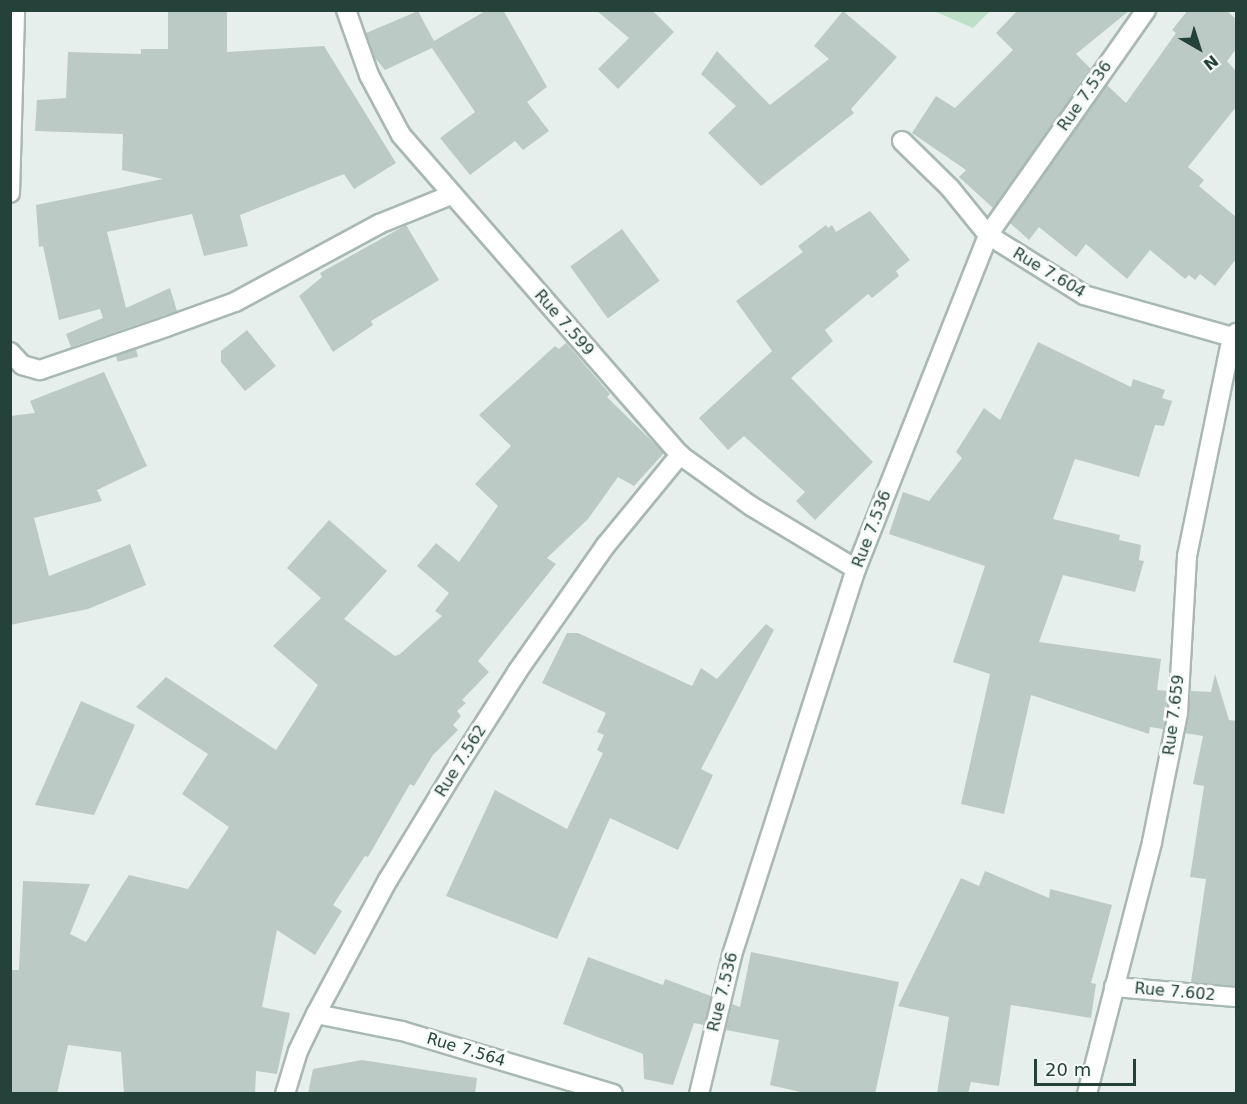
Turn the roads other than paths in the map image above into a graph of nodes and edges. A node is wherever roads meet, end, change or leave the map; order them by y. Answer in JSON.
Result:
{"nodes":[{"id":1,"x":15,"y":10,"type":"edge"},
{"id":2,"x":346,"y":10,"type":"edge"},
{"id":3,"x":1146,"y":10,"type":"edge"},
{"id":4,"x":902,"y":141,"type":"dead end"},
{"id":5,"x":10,"y":193,"type":"edge"},
{"id":6,"x":451,"y":195,"type":"junction"},
{"id":7,"x":988,"y":235,"type":"junction"},
{"id":8,"x":1235,"y":336,"type":"edge"},
{"id":9,"x":10,"y":352,"type":"edge"},
{"id":10,"x":680,"y":454,"type":"junction"},
{"id":11,"x":856,"y":569,"type":"junction"},
{"id":12,"x":1114,"y":987,"type":"junction"},
{"id":13,"x":1236,"y":997,"type":"edge"},
{"id":14,"x":316,"y":1014,"type":"junction"},
{"id":15,"x":285,"y":1094,"type":"edge"},
{"id":16,"x":613,"y":1094,"type":"edge"},
{"id":17,"x":699,"y":1094,"type":"edge"},
{"id":18,"x":1087,"y":1094,"type":"edge"}],
"edges":[{"from":1,"to":5,"type":"street"},
{"from":2,"to":6,"type":"street","name":"Rue 7.599"},
{"from":3,"to":7,"type":"street","name":"Rue 7.536"},
{"from":4,"to":7,"type":"street","name":"Rue 7.604"},
{"from":6,"to":9,"type":"street"},
{"from":6,"to":10,"type":"street","name":"Rue 7.599"},
{"from":7,"to":8,"type":"street","name":"Rue 7.604"},
{"from":7,"to":11,"type":"street","name":"Rue 7.536"},
{"from":8,"to":12,"type":"street","name":"Rue 7.659"},
{"from":10,"to":11,"type":"street","name":"Rue 7.599"},
{"from":10,"to":14,"type":"street","name":"Rue 7.562"},
{"from":11,"to":17,"type":"street","name":"Rue 7.536"},
{"from":12,"to":13,"type":"street","name":"Rue 7.602"},
{"from":12,"to":18,"type":"street","name":"Rue 7.659"},
{"from":14,"to":15,"type":"street","name":"Rue 7.562"},
{"from":14,"to":16,"type":"street","name":"Rue 7.564"}]}
